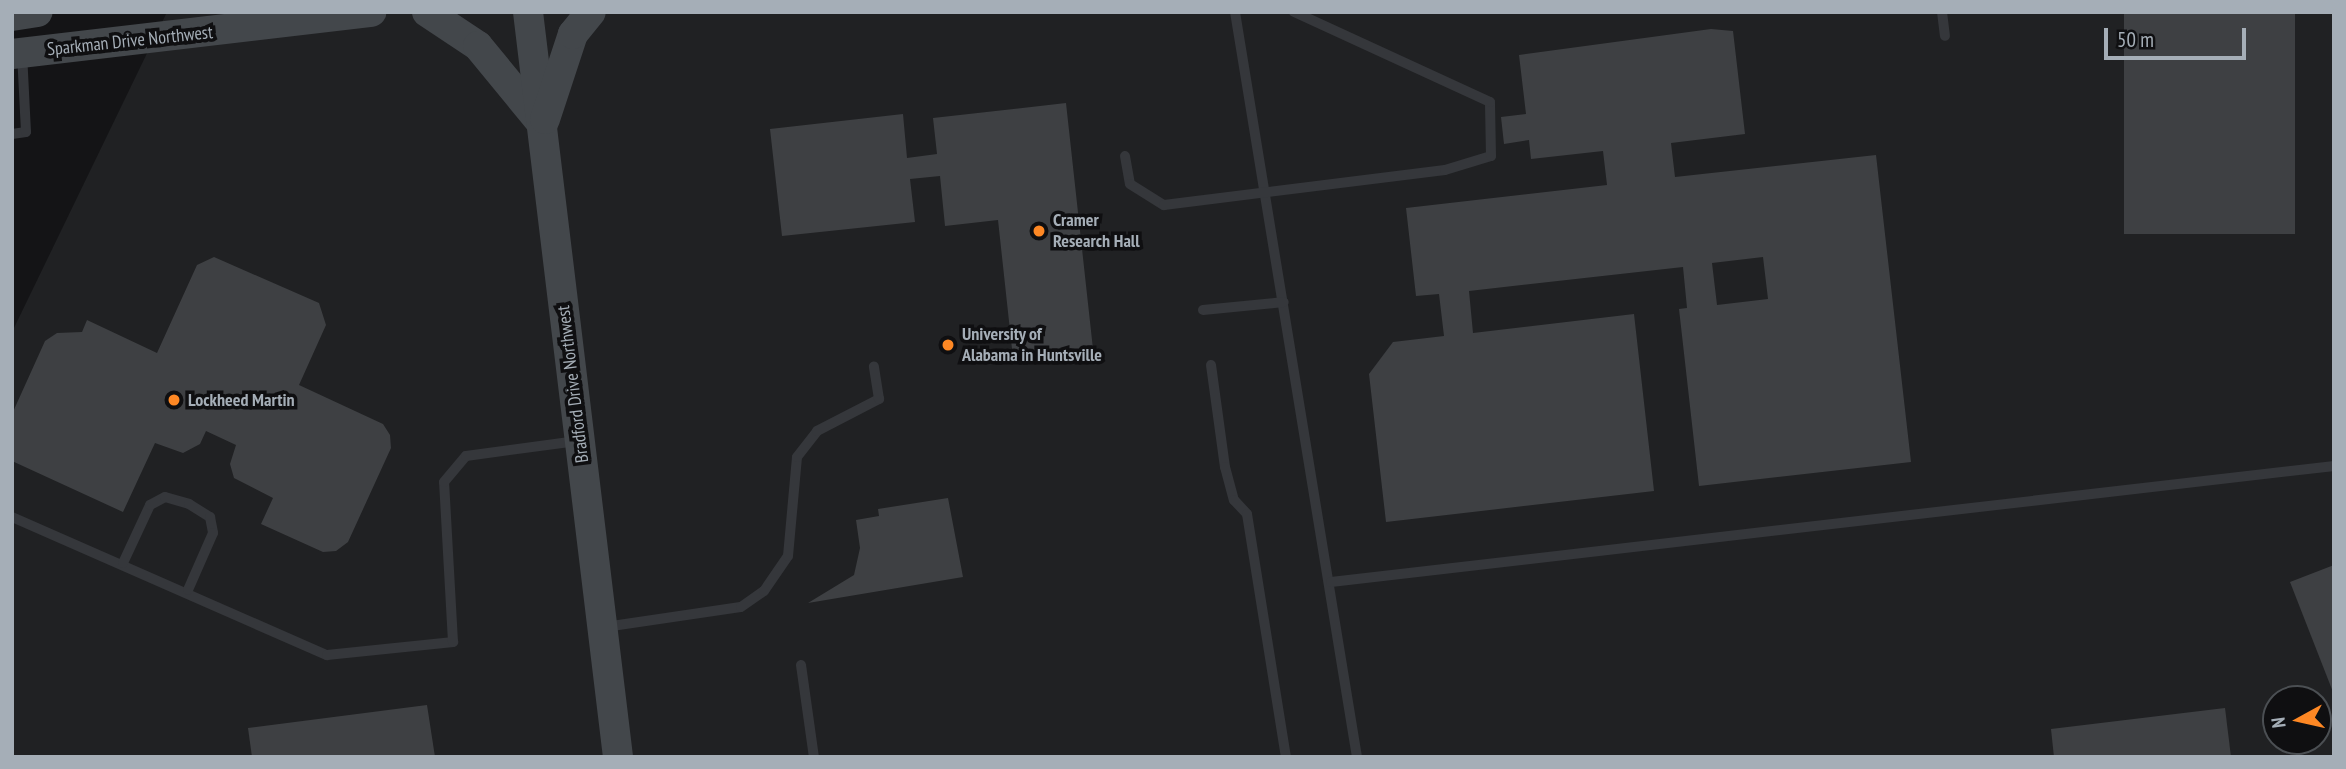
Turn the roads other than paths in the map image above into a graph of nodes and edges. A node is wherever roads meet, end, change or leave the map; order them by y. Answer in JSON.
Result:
{"nodes":[{"id":1,"x":38,"y":12,"type":"edge"},
{"id":2,"x":372,"y":12,"type":"edge"},
{"id":3,"x":427,"y":12,"type":"edge"},
{"id":4,"x":528,"y":12,"type":"edge"},
{"id":5,"x":591,"y":12,"type":"edge"},
{"id":6,"x":1235,"y":12,"type":"edge"},
{"id":7,"x":1294,"y":12,"type":"edge"},
{"id":8,"x":1942,"y":12,"type":"edge"},
{"id":9,"x":12,"y":16,"type":"edge"},
{"id":10,"x":1945,"y":36,"type":"dead end"},
{"id":11,"x":17,"y":54,"type":"edge"},
{"id":12,"x":543,"y":125,"type":"junction"},
{"id":13,"x":12,"y":134,"type":"edge"},
{"id":14,"x":1125,"y":156,"type":"dead end"},
{"id":15,"x":1265,"y":190,"type":"junction"},
{"id":16,"x":1284,"y":302,"type":"junction"},
{"id":17,"x":1203,"y":310,"type":"dead end"},
{"id":18,"x":1210,"y":365,"type":"dead end"},
{"id":19,"x":874,"y":366,"type":"dead end"},
{"id":20,"x":580,"y":440,"type":"junction"},
{"id":21,"x":2334,"y":466,"type":"edge"},
{"id":22,"x":12,"y":517,"type":"edge"},
{"id":23,"x":123,"y":563,"type":"junction"},
{"id":24,"x":1331,"y":582,"type":"junction"},
{"id":25,"x":188,"y":590,"type":"junction"},
{"id":26,"x":602,"y":627,"type":"junction"},
{"id":27,"x":801,"y":665,"type":"dead end"},
{"id":28,"x":618,"y":757,"type":"edge"},
{"id":29,"x":814,"y":757,"type":"edge"},
{"id":30,"x":1286,"y":757,"type":"edge"},
{"id":31,"x":1357,"y":757,"type":"edge"}],
"edges":[{"from":1,"to":9,"type":"main road"},
{"from":2,"to":11,"type":"main road","name":"Sparkman Drive Northwest"},
{"from":3,"to":12,"type":"main road"},
{"from":4,"to":12,"type":"main road","name":"Bradford Drive Northwest"},
{"from":5,"to":12,"type":"main road"},
{"from":6,"to":15,"type":"lane"},
{"from":7,"to":15,"type":"lane"},
{"from":8,"to":10,"type":"lane"},
{"from":11,"to":13,"type":"lane"},
{"from":12,"to":20,"type":"main road","name":"Bradford Drive Northwest"},
{"from":14,"to":15,"type":"lane"},
{"from":15,"to":16,"type":"lane"},
{"from":16,"to":17,"type":"lane"},
{"from":16,"to":24,"type":"lane"},
{"from":18,"to":30,"type":"lane"},
{"from":19,"to":26,"type":"lane"},
{"from":20,"to":25,"type":"lane"},
{"from":20,"to":26,"type":"main road","name":"Bradford Drive Northwest"},
{"from":21,"to":24,"type":"lane"},
{"from":22,"to":23,"type":"lane"},
{"from":23,"to":25,"type":"lane"},
{"from":23,"to":25,"type":"lane"},
{"from":24,"to":31,"type":"lane"},
{"from":26,"to":28,"type":"main road","name":"Bradford Drive Northwest"},
{"from":27,"to":29,"type":"lane"}]}
